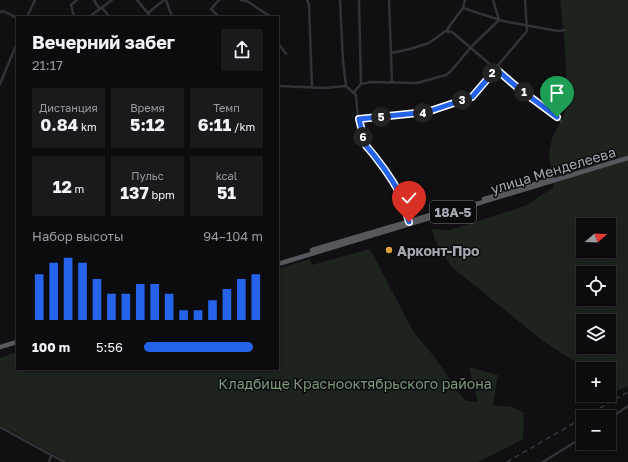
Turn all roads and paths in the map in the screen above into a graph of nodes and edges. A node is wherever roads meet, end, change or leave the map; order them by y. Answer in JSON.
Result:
{"nodes":[{"id":1,"x":35,"y":0,"type":"edge"},
{"id":2,"x":77,"y":0,"type":"edge"},
{"id":3,"x":94,"y":0,"type":"edge"},
{"id":4,"x":112,"y":0,"type":"edge"},
{"id":5,"x":137,"y":0,"type":"edge"},
{"id":6,"x":165,"y":0,"type":"edge"},
{"id":7,"x":219,"y":0,"type":"edge"},
{"id":8,"x":241,"y":0,"type":"edge"},
{"id":9,"x":307,"y":0,"type":"edge"},
{"id":10,"x":340,"y":0,"type":"edge"},
{"id":11,"x":359,"y":0,"type":"edge"},
{"id":12,"x":388,"y":0,"type":"edge"},
{"id":13,"x":465,"y":0,"type":"edge"},
{"id":14,"x":493,"y":0,"type":"edge"},
{"id":15,"x":525,"y":0,"type":"edge"},
{"id":16,"x":251,"y":2,"type":"edge"},
{"id":17,"x":102,"y":8,"type":"junction"},
{"id":18,"x":463,"y":8,"type":"junction"},
{"id":19,"x":0,"y":12,"type":"edge"},
{"id":20,"x":148,"y":13,"type":"junction"},
{"id":21,"x":27,"y":16,"type":"edge"},
{"id":22,"x":74,"y":16,"type":"edge"},
{"id":23,"x":90,"y":16,"type":"edge"},
{"id":24,"x":109,"y":16,"type":"edge"},
{"id":25,"x":150,"y":16,"type":"edge"},
{"id":26,"x":172,"y":16,"type":"edge"},
{"id":27,"x":218,"y":16,"type":"edge"},
{"id":28,"x":270,"y":16,"type":"edge"},
{"id":29,"x":16,"y":18,"type":"edge"},
{"id":30,"x":499,"y":20,"type":"junction"},
{"id":31,"x":527,"y":25,"type":"junction"},
{"id":32,"x":448,"y":30,"type":"junction"},
{"id":33,"x":565,"y":30,"type":"dead end"},
{"id":34,"x":279,"y":44,"type":"edge"},
{"id":35,"x":16,"y":45,"type":"edge"},
{"id":36,"x":470,"y":48,"type":"junction"},
{"id":37,"x":391,"y":53,"type":"junction"},
{"id":38,"x":286,"y":54,"type":"dead end"},
{"id":39,"x":496,"y":69,"type":"junction"},
{"id":40,"x":392,"y":82,"type":"junction"},
{"id":41,"x":0,"y":84,"type":"edge"},
{"id":42,"x":362,"y":84,"type":"junction"},
{"id":43,"x":279,"y":86,"type":"edge"},
{"id":44,"x":346,"y":86,"type":"junction"},
{"id":45,"x":312,"y":88,"type":"junction"},
{"id":46,"x":354,"y":92,"type":"junction"},
{"id":47,"x":359,"y":119,"type":"junction"},
{"id":48,"x":562,"y":122,"type":"dead end"},
{"id":49,"x":628,"y":157,"type":"edge"},
{"id":50,"x":409,"y":222,"type":"junction"},
{"id":51,"x":279,"y":261,"type":"edge"},
{"id":52,"x":279,"y":264,"type":"edge"},
{"id":53,"x":16,"y":341,"type":"edge"},
{"id":54,"x":0,"y":346,"type":"edge"},
{"id":55,"x":628,"y":406,"type":"edge"},
{"id":56,"x":616,"y":414,"type":"edge"},
{"id":57,"x":0,"y":427,"type":"edge"},
{"id":58,"x":576,"y":441,"type":"edge"},
{"id":59,"x":51,"y":455,"type":"junction"},
{"id":60,"x":48,"y":462,"type":"edge"},
{"id":61,"x":65,"y":462,"type":"edge"},
{"id":62,"x":543,"y":462,"type":"edge"}],
"edges":[{"from":1,"to":21,"type":"street"},
{"from":2,"to":22,"type":"street"},
{"from":3,"to":17,"type":"street"},
{"from":4,"to":17,"type":"street"},
{"from":5,"to":20,"type":"street"},
{"from":6,"to":20,"type":"street"},
{"from":6,"to":26,"type":"street"},
{"from":7,"to":27,"type":"street"},
{"from":8,"to":16,"type":"street"},
{"from":9,"to":45,"type":"street"},
{"from":10,"to":44,"type":"street"},
{"from":11,"to":42,"type":"street"},
{"from":12,"to":37,"type":"street"},
{"from":13,"to":18,"type":"street"},
{"from":14,"to":30,"type":"street"},
{"from":15,"to":31,"type":"street"},
{"from":16,"to":28,"type":"street"},
{"from":17,"to":23,"type":"street"},
{"from":17,"to":24,"type":"street"},
{"from":18,"to":30,"type":"street"},
{"from":18,"to":32,"type":"street"},
{"from":19,"to":29,"type":"street"},
{"from":20,"to":25,"type":"street"},
{"from":30,"to":31,"type":"street"},
{"from":30,"to":36,"type":"street"},
{"from":31,"to":33,"type":"street"},
{"from":31,"to":39,"type":"street"},
{"from":32,"to":36,"type":"street"},
{"from":32,"to":37,"type":"street"},
{"from":34,"to":38,"type":"street"},
{"from":35,"to":41,"type":"street"},
{"from":36,"to":39,"type":"street"},
{"from":36,"to":40,"type":"street"},
{"from":37,"to":40,"type":"street"},
{"from":39,"to":47,"type":"street"},
{"from":39,"to":48,"type":"street"},
{"from":40,"to":42,"type":"street"},
{"from":42,"to":46,"type":"street"},
{"from":43,"to":45,"type":"street"},
{"from":44,"to":45,"type":"street"},
{"from":44,"to":46,"type":"street"},
{"from":46,"to":47,"type":"street"},
{"from":47,"to":50,"type":"street"},
{"from":49,"to":50,"type":"highway","name":"улица Менделеева","number":"18А-5"},
{"from":49,"to":52,"type":"highway","name":"улица Менделеева","number":"18А-5"},
{"from":50,"to":51,"type":"highway","name":"улица Менделеева","number":"18А-5"},
{"from":53,"to":54,"type":"highway"},
{"from":55,"to":56,"type":"street"},
{"from":57,"to":59,"type":"street"},
{"from":58,"to":62,"type":"street"},
{"from":59,"to":60,"type":"street"},
{"from":59,"to":61,"type":"street"}]}
